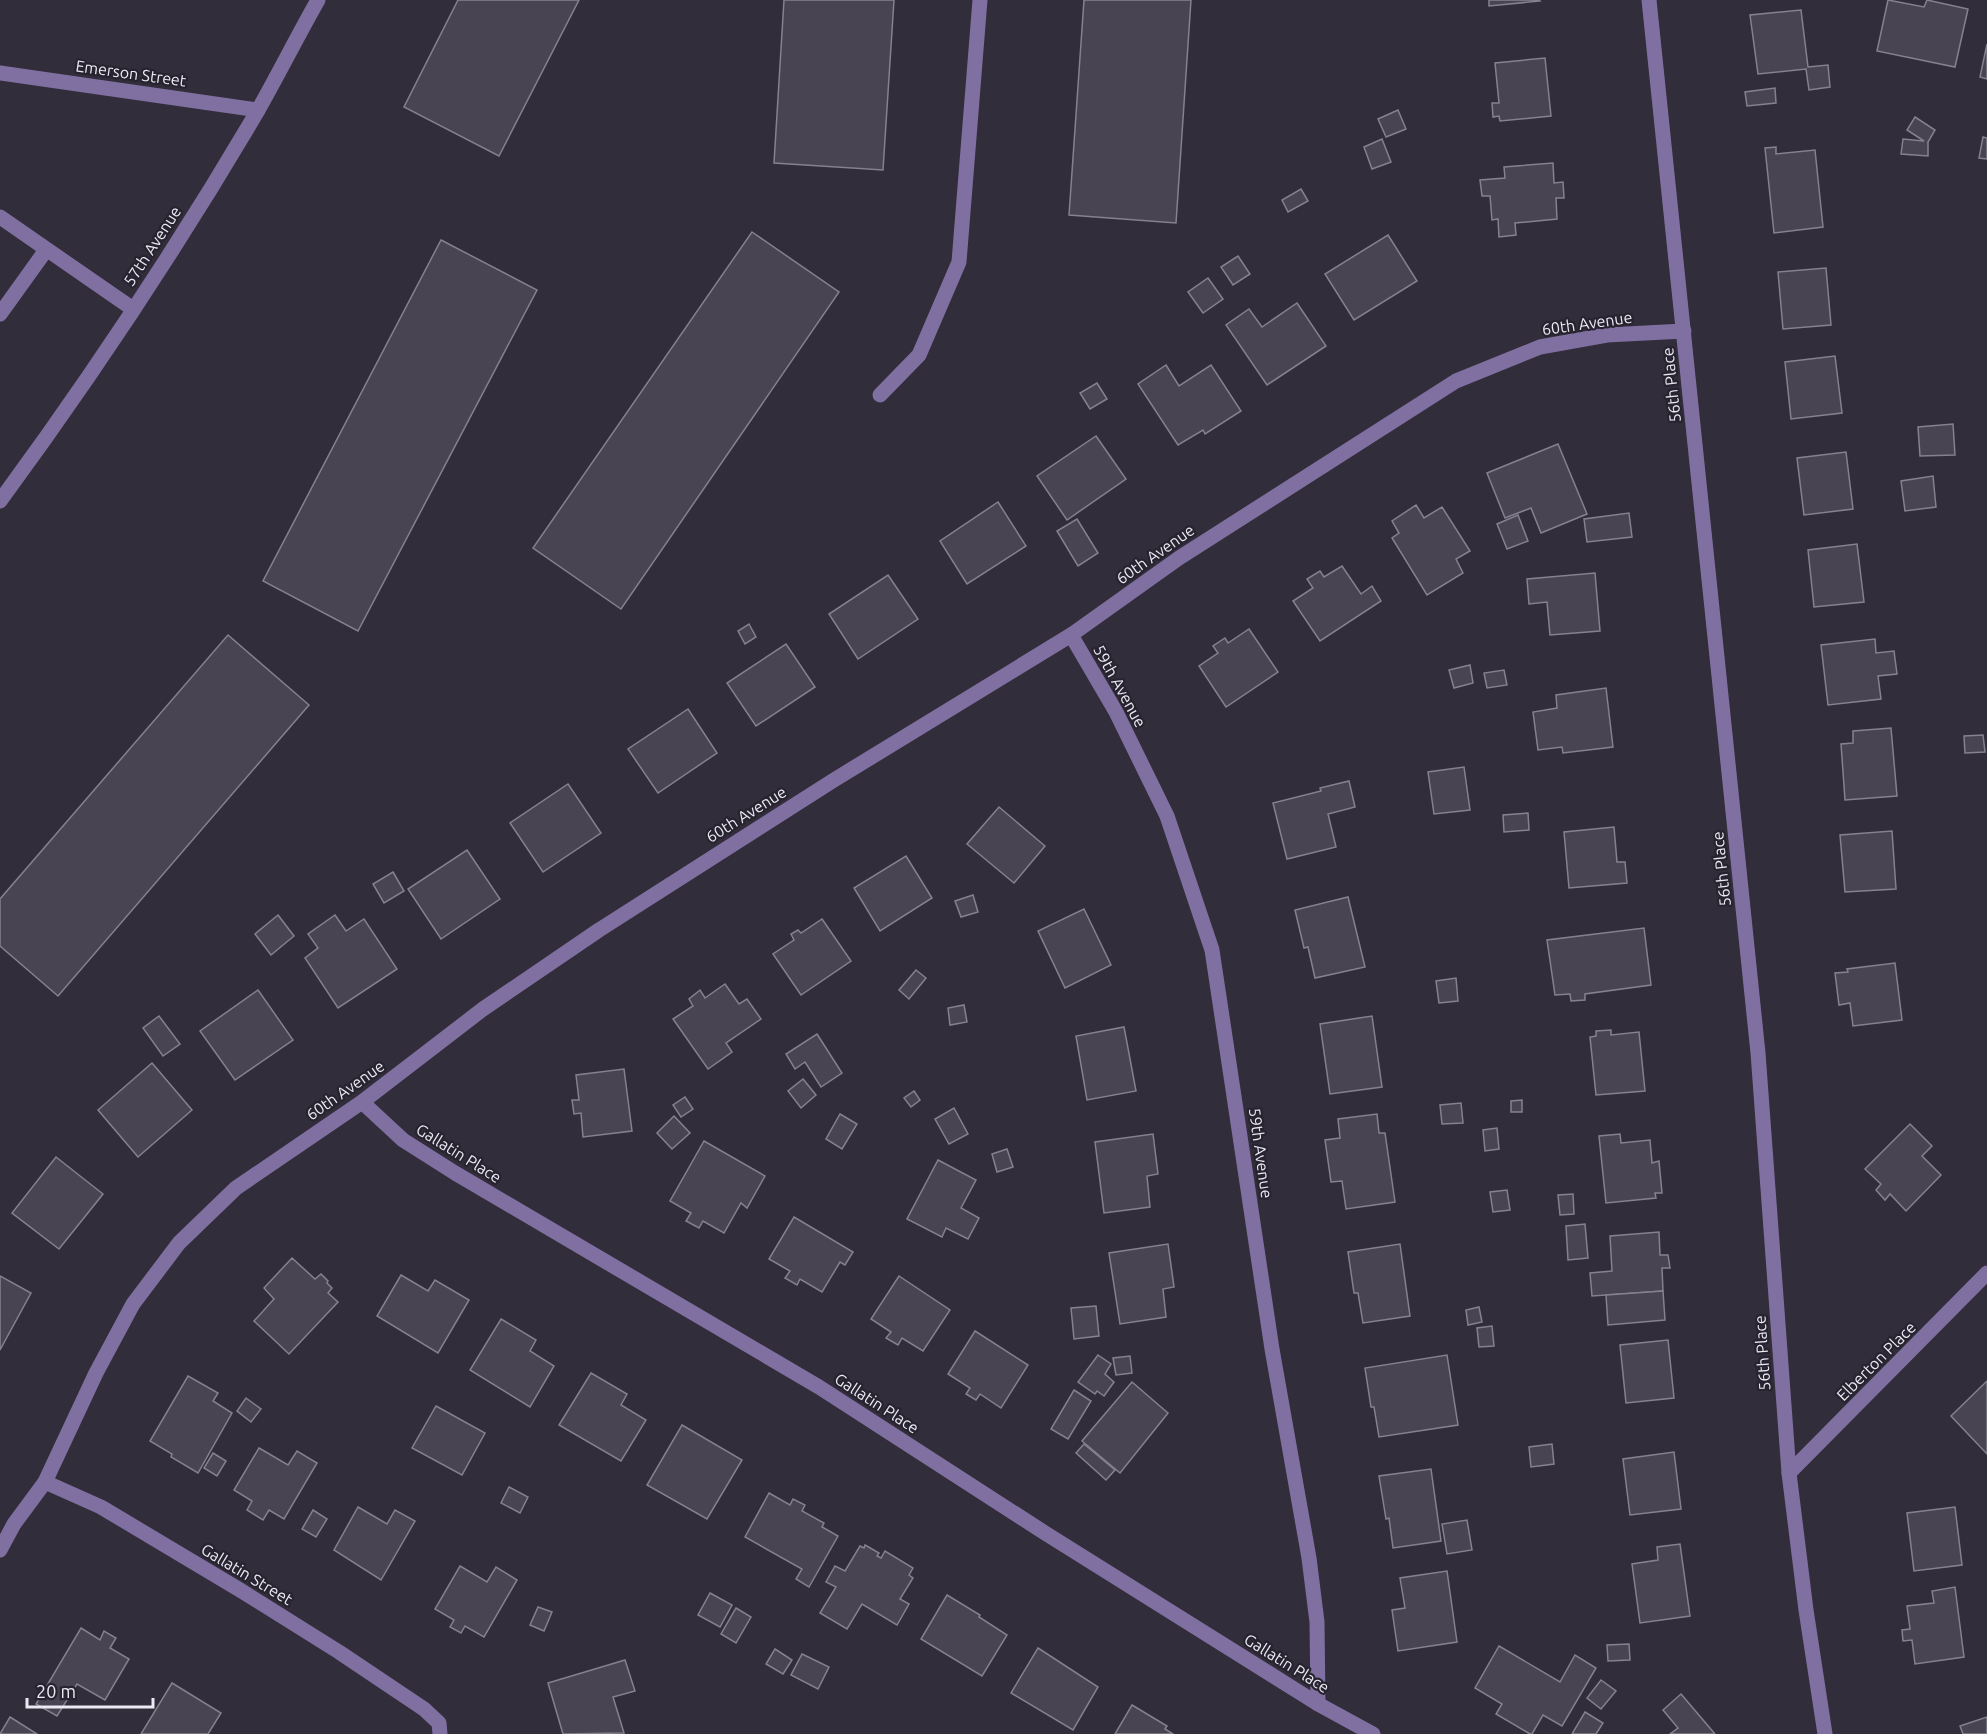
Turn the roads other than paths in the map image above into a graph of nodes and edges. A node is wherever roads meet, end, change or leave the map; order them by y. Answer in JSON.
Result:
{"nodes":[{"id":1,"x":318,"y":0,"type":"edge"},
{"id":2,"x":980,"y":0,"type":"edge"},
{"id":3,"x":1649,"y":0,"type":"edge"},
{"id":4,"x":0,"y":73,"type":"edge"},
{"id":5,"x":258,"y":110,"type":"junction"},
{"id":6,"x":0,"y":217,"type":"edge"},
{"id":7,"x":46,"y":250,"type":"junction"},
{"id":8,"x":133,"y":309,"type":"junction"},
{"id":9,"x":0,"y":314,"type":"edge"},
{"id":10,"x":1684,"y":331,"type":"junction"},
{"id":11,"x":880,"y":395,"type":"dead end"},
{"id":12,"x":0,"y":501,"type":"edge"},
{"id":13,"x":1071,"y":635,"type":"junction"},
{"id":14,"x":362,"y":1102,"type":"junction"},
{"id":15,"x":1987,"y":1273,"type":"edge"},
{"id":16,"x":1789,"y":1473,"type":"junction"},
{"id":17,"x":45,"y":1482,"type":"junction"},
{"id":18,"x":0,"y":1550,"type":"edge"},
{"id":19,"x":1318,"y":1704,"type":"junction"},
{"id":20,"x":440,"y":1734,"type":"edge"},
{"id":21,"x":1372,"y":1734,"type":"edge"},
{"id":22,"x":1825,"y":1734,"type":"edge"}],
"edges":[{"from":1,"to":5,"type":"street","name":"57th Avenue"},
{"from":2,"to":11,"type":"street"},
{"from":3,"to":10,"type":"street","name":"56th Place"},
{"from":4,"to":5,"type":"street","name":"Emerson Street"},
{"from":5,"to":8,"type":"street","name":"57th Avenue"},
{"from":6,"to":7,"type":"street"},
{"from":7,"to":8,"type":"street"},
{"from":7,"to":9,"type":"street"},
{"from":8,"to":12,"type":"street","name":"57th Avenue"},
{"from":10,"to":13,"type":"street","name":"60th Avenue"},
{"from":10,"to":16,"type":"street","name":"56th Place"},
{"from":13,"to":14,"type":"street","name":"60th Avenue"},
{"from":13,"to":19,"type":"street","name":"59th Avenue"},
{"from":14,"to":17,"type":"street","name":"60th Avenue"},
{"from":14,"to":19,"type":"street","name":"Gallatin Place"},
{"from":15,"to":16,"type":"street","name":"Elberton Place"},
{"from":16,"to":22,"type":"street","name":"56th Place"},
{"from":17,"to":18,"type":"street","name":"60th Avenue"},
{"from":17,"to":20,"type":"street","name":"Gallatin Street"},
{"from":19,"to":21,"type":"street","name":"Gallatin Place"}]}
